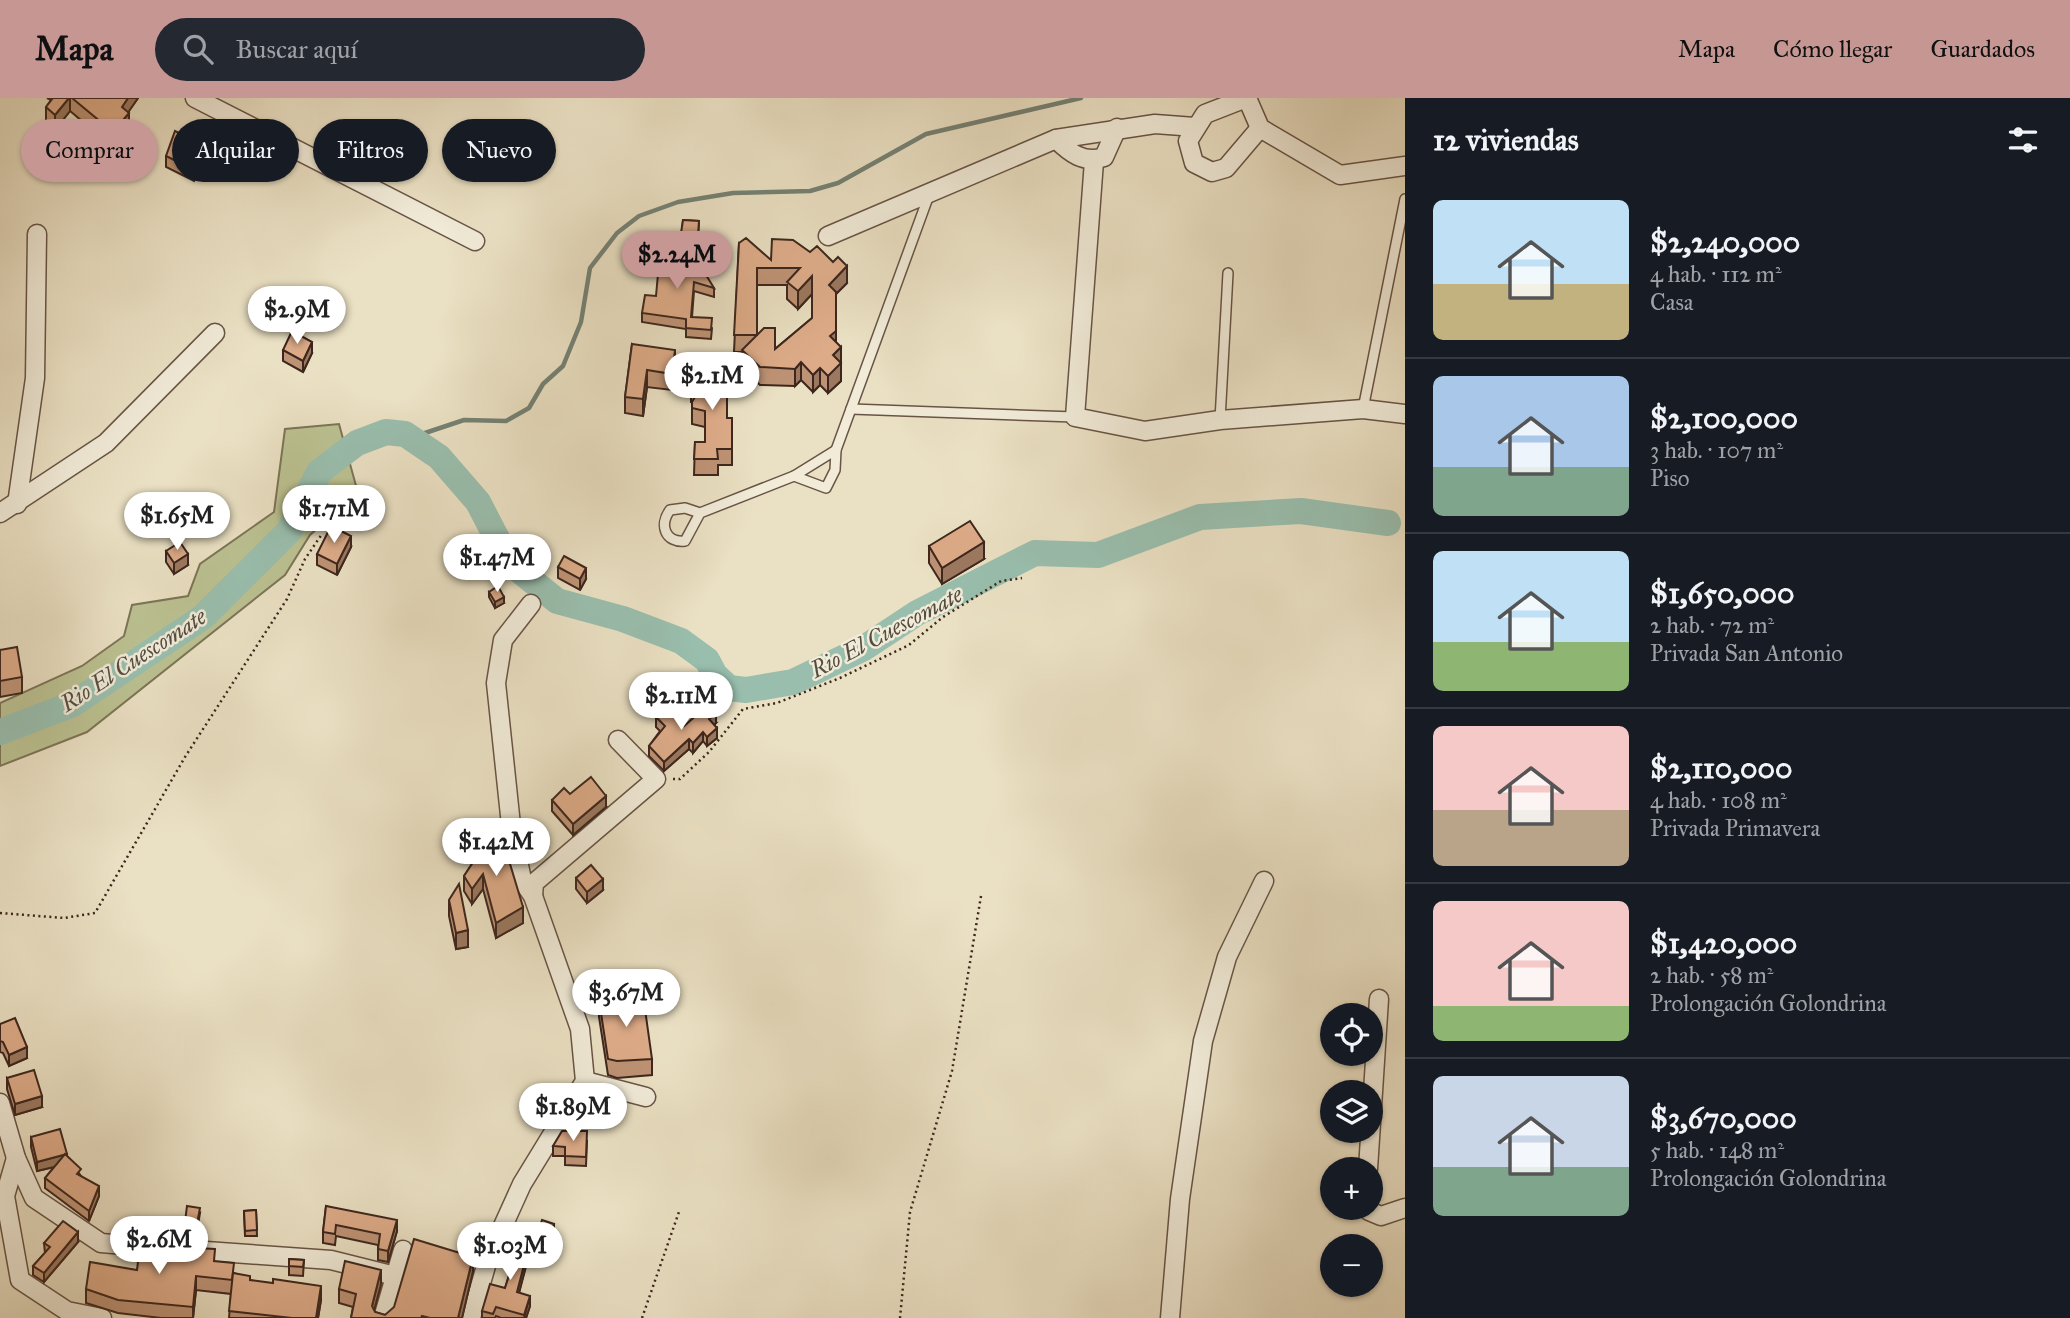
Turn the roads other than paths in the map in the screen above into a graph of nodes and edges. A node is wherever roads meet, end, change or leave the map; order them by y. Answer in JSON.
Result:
{"nodes":[{"id":1,"x":195,"y":98,"type":"edge"},
{"id":2,"x":1247,"y":98,"type":"edge"},
{"id":3,"x":1195,"y":127,"type":"junction"},
{"id":4,"x":1117,"y":128,"type":"junction"},
{"id":5,"x":1259,"y":128,"type":"junction"},
{"id":6,"x":1056,"y":139,"type":"junction"},
{"id":7,"x":1094,"y":160,"type":"junction"},
{"id":8,"x":1405,"y":166,"type":"edge"},
{"id":9,"x":930,"y":194,"type":"junction"},
{"id":10,"x":1405,"y":199,"type":"edge"},
{"id":11,"x":37,"y":234,"type":"dead end"},
{"id":12,"x":828,"y":236,"type":"dead end"},
{"id":13,"x":475,"y":241,"type":"dead end"},
{"id":14,"x":1228,"y":273,"type":"dead end"},
{"id":15,"x":215,"y":333,"type":"dead end"},
{"id":16,"x":851,"y":408,"type":"junction"},
{"id":17,"x":1363,"y":408,"type":"junction"},
{"id":18,"x":1405,"y":414,"type":"edge"},
{"id":19,"x":1075,"y":417,"type":"junction"},
{"id":20,"x":1220,"y":420,"type":"junction"},
{"id":21,"x":836,"y":450,"type":"junction"},
{"id":22,"x":794,"y":476,"type":"junction"},
{"id":23,"x":17,"y":504,"type":"junction"},
{"id":24,"x":0,"y":513,"type":"edge"},
{"id":25,"x":700,"y":513,"type":"junction"},
{"id":26,"x":531,"y":604,"type":"dead end"},
{"id":27,"x":618,"y":740,"type":"dead end"},
{"id":28,"x":1264,"y":881,"type":"dead end"},
{"id":29,"x":533,"y":896,"type":"junction"},
{"id":30,"x":1379,"y":999,"type":"dead end"},
{"id":31,"x":585,"y":1082,"type":"junction"},
{"id":32,"x":646,"y":1097,"type":"dead end"},
{"id":33,"x":0,"y":1103,"type":"edge"},
{"id":34,"x":1369,"y":1157,"type":"edge"},
{"id":35,"x":16,"y":1158,"type":"junction"},
{"id":36,"x":1405,"y":1208,"type":"edge"},
{"id":37,"x":1383,"y":1215,"type":"edge"},
{"id":38,"x":403,"y":1250,"type":"dead end"},
{"id":39,"x":395,"y":1276,"type":"junction"},
{"id":40,"x":102,"y":1318,"type":"edge"},
{"id":41,"x":383,"y":1318,"type":"edge"},
{"id":42,"x":471,"y":1318,"type":"edge"},
{"id":43,"x":1170,"y":1318,"type":"edge"}],
"edges":[{"from":1,"to":13,"type":"street"},
{"from":2,"to":3,"type":"street"},
{"from":2,"to":5,"type":"street"},
{"from":3,"to":4,"type":"street"},
{"from":3,"to":5,"type":"street"},
{"from":4,"to":6,"type":"street"},
{"from":4,"to":7,"type":"street"},
{"from":5,"to":8,"type":"street"},
{"from":6,"to":7,"type":"street"},
{"from":6,"to":9,"type":"street"},
{"from":7,"to":19,"type":"street"},
{"from":9,"to":12,"type":"street"},
{"from":9,"to":16,"type":"lane"},
{"from":10,"to":17,"type":"lane"},
{"from":11,"to":23,"type":"street"},
{"from":14,"to":20,"type":"lane"},
{"from":15,"to":23,"type":"street"},
{"from":16,"to":19,"type":"lane"},
{"from":16,"to":21,"type":"lane"},
{"from":17,"to":18,"type":"street"},
{"from":17,"to":20,"type":"street"},
{"from":19,"to":20,"type":"street"},
{"from":21,"to":22,"type":"lane"},
{"from":21,"to":22,"type":"lane"},
{"from":22,"to":25,"type":"lane"},
{"from":23,"to":24,"type":"street"},
{"from":25,"to":25,"type":"lane"},
{"from":26,"to":29,"type":"street"},
{"from":27,"to":29,"type":"street"},
{"from":28,"to":43,"type":"street"},
{"from":29,"to":31,"type":"street"},
{"from":30,"to":34,"type":"street"},
{"from":31,"to":32,"type":"street"},
{"from":31,"to":42,"type":"street"},
{"from":33,"to":35,"type":"street"},
{"from":35,"to":39,"type":"street"},
{"from":35,"to":40,"type":"street"},
{"from":36,"to":37,"type":"street"},
{"from":38,"to":39,"type":"street"},
{"from":39,"to":41,"type":"street"}]}
